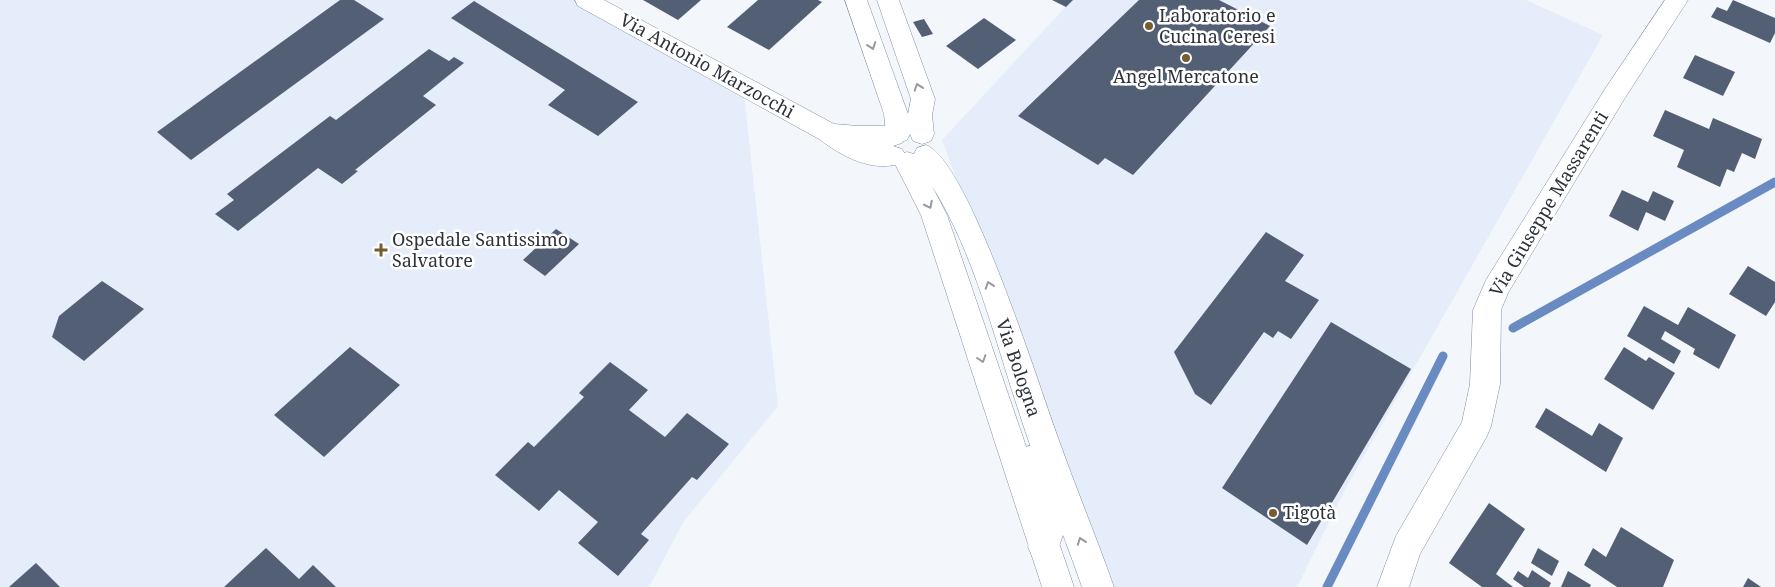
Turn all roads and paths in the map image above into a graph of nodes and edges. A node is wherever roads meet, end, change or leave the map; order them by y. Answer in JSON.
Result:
{"nodes":[{"id":1,"x":586,"y":0,"type":"edge"},
{"id":2,"x":856,"y":0,"type":"edge"},
{"id":3,"x":888,"y":0,"type":"edge"},
{"id":4,"x":1677,"y":0,"type":"edge"},
{"id":5,"x":906,"y":146,"type":"junction"},
{"id":6,"x":1037,"y":423,"type":"junction"},
{"id":7,"x":1044,"y":547,"type":"junction"},
{"id":8,"x":1058,"y":587,"type":"edge"},
{"id":9,"x":1098,"y":587,"type":"edge"},
{"id":10,"x":1393,"y":587,"type":"edge"}],
"edges":[{"from":1,"to":5,"type":"street","name":"Via Antonio Marzocchi"},
{"from":2,"to":5,"type":"street","name":"Via Bologna","one_way":true},
{"from":5,"to":3,"type":"street","name":"Via Bologna","one_way":true},
{"from":4,"to":10,"type":"street","name":"Via Giuseppe Massarenti"},
{"from":6,"to":5,"type":"street","name":"Via Bologna","one_way":true},
{"from":5,"to":7,"type":"street","name":"Via Bologna","one_way":true},
{"from":6,"to":7,"type":"street"},
{"from":9,"to":6,"type":"street","name":"Via Bologna","one_way":true},
{"from":7,"to":8,"type":"street","name":"Via Bologna"}]}
